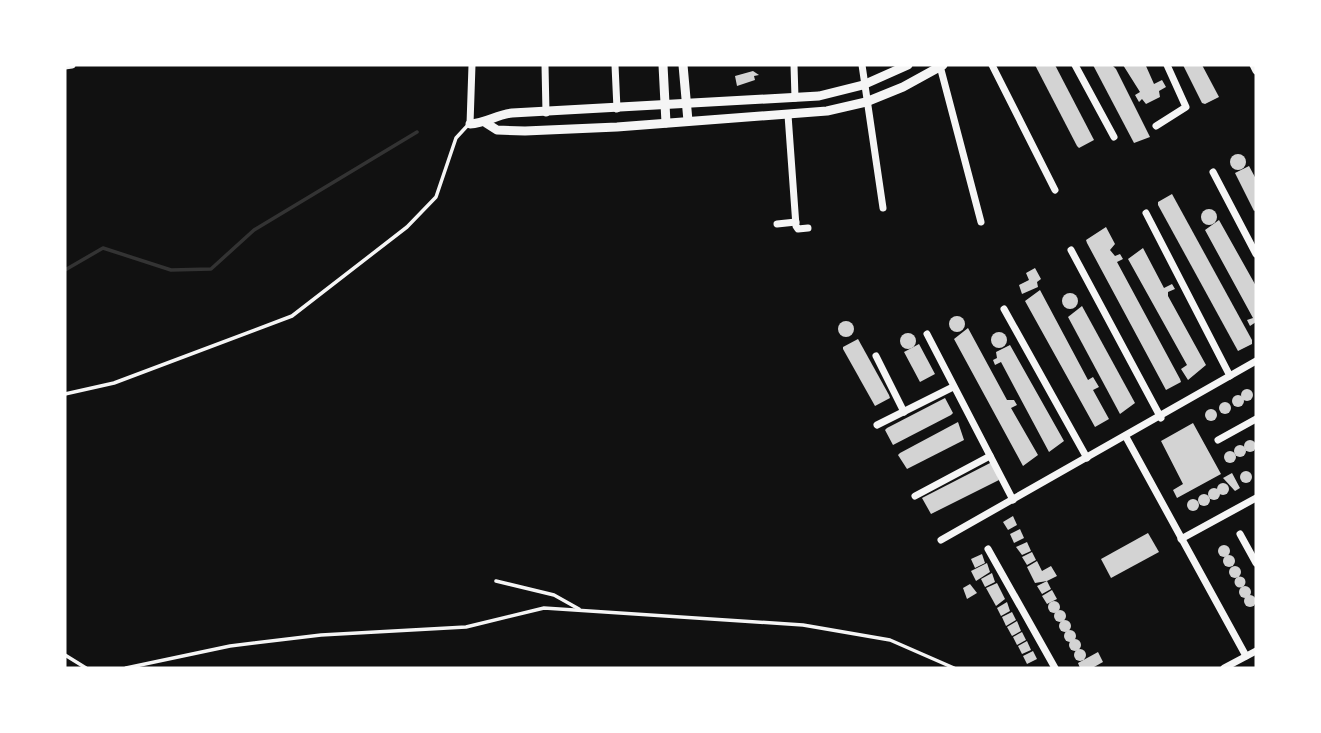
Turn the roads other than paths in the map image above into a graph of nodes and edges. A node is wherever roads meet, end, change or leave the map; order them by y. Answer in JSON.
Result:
{"nodes":[{"id":1,"x":72,"y":65,"type":"edge"},
{"id":2,"x":472,"y":65,"type":"edge"},
{"id":3,"x":545,"y":65,"type":"edge"},
{"id":4,"x":615,"y":65,"type":"edge"},
{"id":5,"x":663,"y":65,"type":"edge"},
{"id":6,"x":683,"y":65,"type":"edge"},
{"id":7,"x":794,"y":65,"type":"edge"},
{"id":8,"x":862,"y":65,"type":"edge"},
{"id":9,"x":908,"y":65,"type":"edge"},
{"id":10,"x":992,"y":65,"type":"edge"},
{"id":11,"x":1075,"y":65,"type":"edge"},
{"id":12,"x":1167,"y":65,"type":"edge"},
{"id":13,"x":1253,"y":65,"type":"edge"},
{"id":14,"x":65,"y":66,"type":"edge"},
{"id":15,"x":941,"y":66,"type":"edge"},
{"id":16,"x":1256,"y":71,"type":"edge"},
{"id":17,"x":863,"y":85,"type":"junction"},
{"id":18,"x":794,"y":98,"type":"junction"},
{"id":19,"x":866,"y":102,"type":"junction"},
{"id":20,"x":686,"y":103,"type":"junction"},
{"id":21,"x":664,"y":105,"type":"junction"},
{"id":22,"x":617,"y":109,"type":"junction"},
{"id":23,"x":546,"y":113,"type":"junction"},
{"id":24,"x":788,"y":115,"type":"junction"},
{"id":25,"x":688,"y":121,"type":"junction"},
{"id":26,"x":486,"y":123,"type":"junction"},
{"id":27,"x":666,"y":123,"type":"junction"},
{"id":28,"x":470,"y":124,"type":"junction"},
{"id":29,"x":1156,"y":126,"type":"dead end"},
{"id":30,"x":1114,"y":137,"type":"dead end"},
{"id":31,"x":1213,"y":172,"type":"dead end"},
{"id":32,"x":1055,"y":190,"type":"dead end"},
{"id":33,"x":883,"y":208,"type":"dead end"},
{"id":34,"x":1146,"y":213,"type":"dead end"},
{"id":35,"x":796,"y":222,"type":"junction"},
{"id":36,"x":981,"y":222,"type":"dead end"},
{"id":37,"x":777,"y":224,"type":"dead end"},
{"id":38,"x":808,"y":228,"type":"dead end"},
{"id":39,"x":1071,"y":250,"type":"dead end"},
{"id":40,"x":1256,"y":254,"type":"edge"},
{"id":41,"x":1004,"y":309,"type":"dead end"},
{"id":42,"x":927,"y":334,"type":"dead end"},
{"id":43,"x":876,"y":356,"type":"dead end"},
{"id":44,"x":1256,"y":361,"type":"edge"},
{"id":45,"x":1230,"y":376,"type":"junction"},
{"id":46,"x":953,"y":387,"type":"junction"},
{"id":47,"x":65,"y":394,"type":"edge"},
{"id":48,"x":904,"y":412,"type":"junction"},
{"id":49,"x":1161,"y":418,"type":"junction"},
{"id":50,"x":1256,"y":419,"type":"edge"},
{"id":51,"x":877,"y":425,"type":"dead end"},
{"id":52,"x":1126,"y":437,"type":"junction"},
{"id":53,"x":1218,"y":440,"type":"dead end"},
{"id":54,"x":990,"y":456,"type":"junction"},
{"id":55,"x":1087,"y":458,"type":"junction"},
{"id":56,"x":915,"y":496,"type":"dead end"},
{"id":57,"x":1256,"y":498,"type":"edge"},
{"id":58,"x":1013,"y":500,"type":"junction"},
{"id":59,"x":1240,"y":534,"type":"dead end"},
{"id":60,"x":1181,"y":539,"type":"junction"},
{"id":61,"x":941,"y":540,"type":"dead end"},
{"id":62,"x":988,"y":549,"type":"dead end"},
{"id":63,"x":1256,"y":563,"type":"edge"},
{"id":64,"x":496,"y":581,"type":"dead end"},
{"id":65,"x":581,"y":610,"type":"junction"},
{"id":66,"x":1256,"y":651,"type":"edge"},
{"id":67,"x":65,"y":655,"type":"edge"},
{"id":68,"x":1246,"y":656,"type":"junction"},
{"id":69,"x":86,"y":668,"type":"edge"},
{"id":70,"x":126,"y":668,"type":"edge"},
{"id":71,"x":954,"y":668,"type":"edge"},
{"id":72,"x":1055,"y":668,"type":"edge"},
{"id":73,"x":1224,"y":668,"type":"edge"}],
"edges":[{"from":1,"to":14,"type":"street"},
{"from":2,"to":28,"type":"street"},
{"from":3,"to":23,"type":"street"},
{"from":4,"to":22,"type":"street"},
{"from":5,"to":21,"type":"street"},
{"from":6,"to":20,"type":"street"},
{"from":7,"to":18,"type":"street"},
{"from":8,"to":17,"type":"street"},
{"from":9,"to":17,"type":"street"},
{"from":10,"to":32,"type":"street"},
{"from":11,"to":30,"type":"street"},
{"from":12,"to":29,"type":"street"},
{"from":13,"to":16,"type":"street"},
{"from":15,"to":19,"type":"street"},
{"from":15,"to":36,"type":"street"},
{"from":17,"to":18,"type":"street"},
{"from":17,"to":19,"type":"street"},
{"from":18,"to":20,"type":"street"},
{"from":19,"to":24,"type":"street"},
{"from":19,"to":33,"type":"street"},
{"from":20,"to":21,"type":"street"},
{"from":20,"to":25,"type":"street"},
{"from":21,"to":22,"type":"street"},
{"from":21,"to":27,"type":"street"},
{"from":22,"to":23,"type":"street"},
{"from":23,"to":26,"type":"street"},
{"from":24,"to":25,"type":"street"},
{"from":24,"to":35,"type":"street"},
{"from":25,"to":27,"type":"street"},
{"from":26,"to":27,"type":"street"},
{"from":26,"to":28,"type":"street"},
{"from":28,"to":47,"type":"lane"},
{"from":31,"to":40,"type":"street"},
{"from":34,"to":45,"type":"street"},
{"from":35,"to":37,"type":"street"},
{"from":35,"to":38,"type":"street"},
{"from":39,"to":49,"type":"street"},
{"from":41,"to":55,"type":"street"},
{"from":42,"to":46,"type":"street"},
{"from":43,"to":48,"type":"street"},
{"from":44,"to":45,"type":"street"},
{"from":45,"to":49,"type":"street"},
{"from":46,"to":48,"type":"street"},
{"from":46,"to":54,"type":"street"},
{"from":48,"to":51,"type":"street"},
{"from":49,"to":52,"type":"street"},
{"from":50,"to":53,"type":"street"},
{"from":52,"to":55,"type":"street"},
{"from":52,"to":60,"type":"street"},
{"from":54,"to":56,"type":"street"},
{"from":54,"to":58,"type":"street"},
{"from":55,"to":58,"type":"street"},
{"from":57,"to":60,"type":"street"},
{"from":58,"to":61,"type":"street"},
{"from":59,"to":63,"type":"street"},
{"from":60,"to":68,"type":"street"},
{"from":62,"to":72,"type":"street"},
{"from":64,"to":65,"type":"lane"},
{"from":65,"to":70,"type":"lane"},
{"from":65,"to":71,"type":"lane"},
{"from":66,"to":68,"type":"street"},
{"from":67,"to":69,"type":"lane"},
{"from":68,"to":73,"type":"street"}]}
